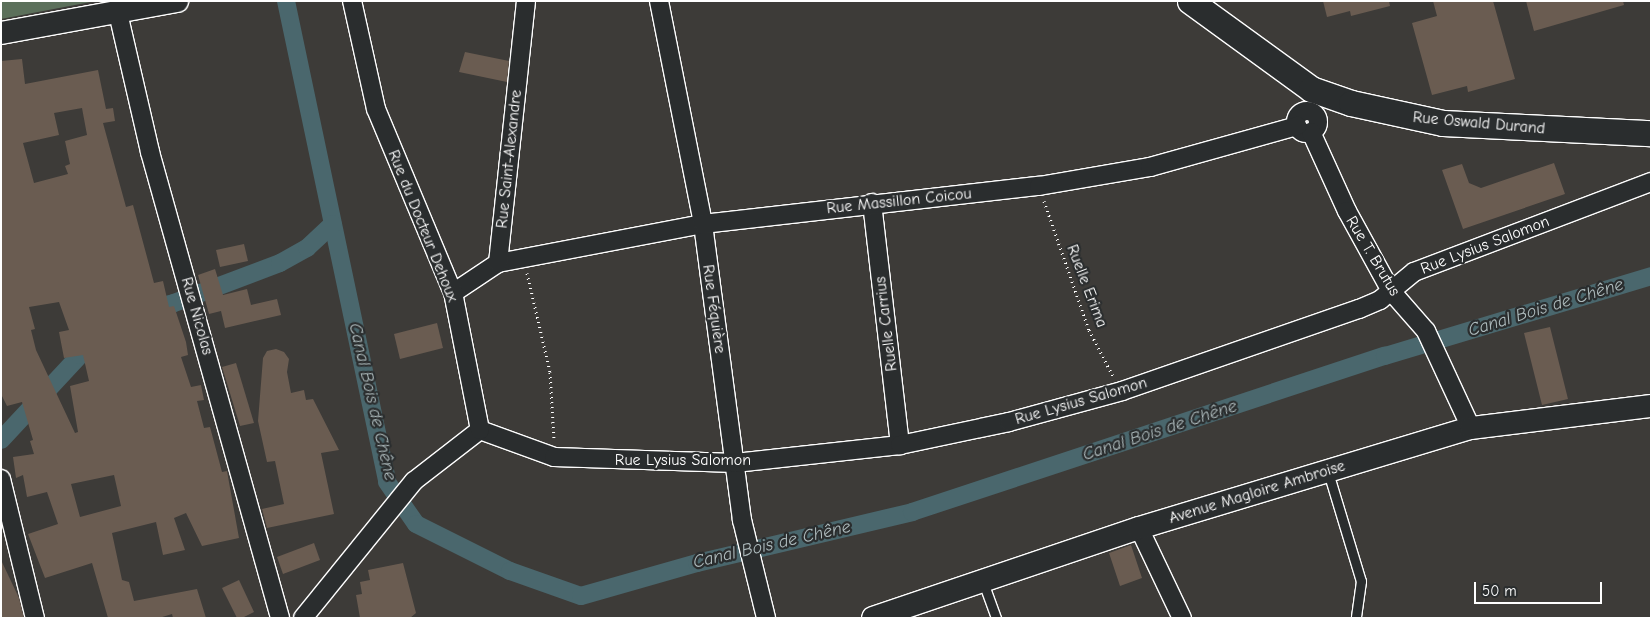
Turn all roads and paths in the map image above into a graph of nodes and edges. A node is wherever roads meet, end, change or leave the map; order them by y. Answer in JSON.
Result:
{"nodes":[{"id":1,"x":177,"y":1,"type":"edge"},
{"id":2,"x":352,"y":1,"type":"edge"},
{"id":3,"x":526,"y":1,"type":"edge"},
{"id":4,"x":659,"y":1,"type":"edge"},
{"id":5,"x":1190,"y":1,"type":"edge"},
{"id":6,"x":118,"y":13,"type":"junction"},
{"id":7,"x":1,"y":33,"type":"edge"},
{"id":8,"x":1309,"y":100,"type":"junction"},
{"id":9,"x":1304,"y":129,"type":"junction"},
{"id":10,"x":1651,"y":133,"type":"edge"},
{"id":11,"x":1651,"y":182,"type":"edge"},
{"id":12,"x":1039,"y":186,"type":"junction"},
{"id":13,"x":872,"y":203,"type":"junction"},
{"id":14,"x":703,"y":224,"type":"junction"},
{"id":15,"x":521,"y":259,"type":"junction"},
{"id":16,"x":498,"y":263,"type":"junction"},
{"id":17,"x":1391,"y":291,"type":"junction"},
{"id":18,"x":453,"y":293,"type":"junction"},
{"id":19,"x":1122,"y":390,"type":"junction"},
{"id":20,"x":1651,"y":406,"type":"edge"},
{"id":21,"x":1471,"y":428,"type":"junction"},
{"id":22,"x":480,"y":430,"type":"junction"},
{"id":23,"x":900,"y":445,"type":"junction"},
{"id":24,"x":554,"y":457,"type":"junction"},
{"id":25,"x":735,"y":463,"type":"junction"},
{"id":26,"x":1328,"y":470,"type":"junction"},
{"id":27,"x":1,"y":479,"type":"edge"},
{"id":28,"x":1139,"y":528,"type":"junction"},
{"id":29,"x":983,"y":582,"type":"junction"},
{"id":30,"x":35,"y":618,"type":"edge"},
{"id":31,"x":280,"y":618,"type":"edge"},
{"id":32,"x":303,"y":618,"type":"edge"},
{"id":33,"x":766,"y":618,"type":"edge"},
{"id":34,"x":873,"y":618,"type":"edge"},
{"id":35,"x":996,"y":618,"type":"edge"},
{"id":36,"x":1182,"y":618,"type":"edge"},
{"id":37,"x":1356,"y":618,"type":"edge"}],
"edges":[{"from":1,"to":6,"type":"street"},
{"from":2,"to":18,"type":"street","name":"Rue du Docteur Dehoux"},
{"from":3,"to":16,"type":"street","name":"Rue Saint-Alexandre"},
{"from":4,"to":14,"type":"street","name":"Rue Féquière"},
{"from":5,"to":8,"type":"main road","name":"Rue Oswald Durand"},
{"from":6,"to":7,"type":"street"},
{"from":6,"to":31,"type":"street","name":"Rue Nicolas"},
{"from":8,"to":9,"type":"street"},
{"from":8,"to":10,"type":"main road","name":"Rue Oswald Durand"},
{"from":9,"to":12,"type":"street","name":"Rue Massillon Coicou"},
{"from":9,"to":17,"type":"street","name":"Rue T. Brutus"},
{"from":11,"to":17,"type":"street","name":"Rue Lysius Salomon"},
{"from":12,"to":13,"type":"street","name":"Rue Massillon Coicou"},
{"from":12,"to":19,"type":"path","name":"Ruelle Erima"},
{"from":13,"to":14,"type":"street","name":"Rue Massillon Coicou"},
{"from":13,"to":23,"type":"street","name":"Ruelle Carrius"},
{"from":14,"to":15,"type":"street","name":"Rue Massillon Coicou"},
{"from":14,"to":25,"type":"street","name":"Rue Féquière"},
{"from":15,"to":16,"type":"street","name":"Rue Massillon Coicou"},
{"from":15,"to":24,"type":"path"},
{"from":16,"to":18,"type":"street"},
{"from":17,"to":19,"type":"street","name":"Rue Lysius Salomon"},
{"from":17,"to":21,"type":"street","name":"Rue T. Brutus"},
{"from":18,"to":22,"type":"street","name":"Rue du Docteur Dehoux"},
{"from":19,"to":23,"type":"street","name":"Rue Lysius Salomon"},
{"from":20,"to":21,"type":"street","name":"Avenue Magloire Ambroise"},
{"from":21,"to":26,"type":"street","name":"Avenue Magloire Ambroise"},
{"from":22,"to":24,"type":"street","name":"Rue Lysius Salomon"},
{"from":22,"to":32,"type":"street"},
{"from":23,"to":25,"type":"street","name":"Rue Lysius Salomon"},
{"from":24,"to":25,"type":"street","name":"Rue Lysius Salomon"},
{"from":25,"to":33,"type":"street","name":"Rue Féquière"},
{"from":26,"to":28,"type":"street","name":"Avenue Magloire Ambroise"},
{"from":26,"to":37,"type":"lane"},
{"from":27,"to":30,"type":"street"},
{"from":28,"to":29,"type":"street","name":"Avenue Magloire Ambroise"},
{"from":28,"to":36,"type":"street"},
{"from":29,"to":34,"type":"street","name":"Avenue Magloire Ambroise"},
{"from":29,"to":35,"type":"lane"}]}
